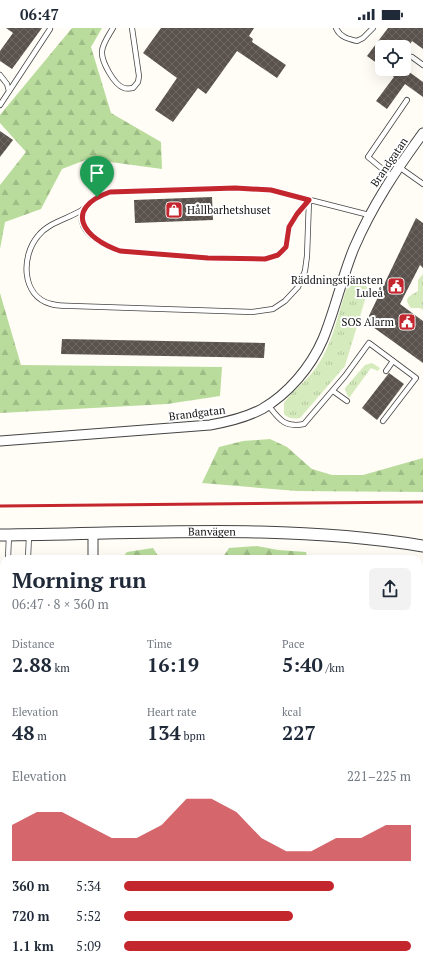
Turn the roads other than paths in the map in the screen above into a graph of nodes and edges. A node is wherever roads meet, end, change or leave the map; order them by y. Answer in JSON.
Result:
{"nodes":[{"id":1,"x":113,"y":28,"type":"edge"},
{"id":2,"x":132,"y":28,"type":"edge"},
{"id":3,"x":336,"y":28,"type":"edge"},
{"id":4,"x":373,"y":28,"type":"edge"},
{"id":5,"x":50,"y":29,"type":"dead end"},
{"id":6,"x":412,"y":57,"type":"dead end"},
{"id":7,"x":423,"y":65,"type":"edge"},
{"id":8,"x":0,"y":75,"type":"edge"},
{"id":9,"x":9,"y":91,"type":"junction"},
{"id":10,"x":407,"y":100,"type":"dead end"},
{"id":11,"x":0,"y":105,"type":"edge"},
{"id":12,"x":423,"y":133,"type":"edge"},
{"id":13,"x":399,"y":167,"type":"junction"},
{"id":14,"x":392,"y":177,"type":"junction"},
{"id":15,"x":423,"y":184,"type":"edge"},
{"id":16,"x":309,"y":200,"type":"junction"},
{"id":17,"x":84,"y":209,"type":"junction"},
{"id":18,"x":369,"y":215,"type":"junction"},
{"id":19,"x":394,"y":361,"type":"junction"},
{"id":20,"x":386,"y":371,"type":"dead end"},
{"id":21,"x":334,"y":391,"type":"junction"},
{"id":22,"x":347,"y":401,"type":"dead end"},
{"id":23,"x":268,"y":404,"type":"junction"},
{"id":24,"x":383,"y":421,"type":"dead end"},
{"id":25,"x":0,"y":441,"type":"edge"},
{"id":26,"x":93,"y":533,"type":"junction"},
{"id":27,"x":29,"y":534,"type":"junction"},
{"id":28,"x":4,"y":535,"type":"edge"},
{"id":29,"x":423,"y":546,"type":"edge"},
{"id":30,"x":7,"y":555,"type":"edge"},
{"id":31,"x":28,"y":555,"type":"edge"},
{"id":32,"x":93,"y":555,"type":"edge"}],
"edges":[{"from":1,"to":2,"type":"lane"},
{"from":3,"to":4,"type":"lane"},
{"from":5,"to":9,"type":"lane"},
{"from":6,"to":7,"type":"lane"},
{"from":8,"to":9,"type":"lane"},
{"from":9,"to":11,"type":"lane"},
{"from":10,"to":14,"type":"lane"},
{"from":12,"to":13,"type":"street","name":"Brandgatan"},
{"from":13,"to":14,"type":"street","name":"Brandgatan"},
{"from":13,"to":15,"type":"lane"},
{"from":14,"to":18,"type":"street","name":"Brandgatan"},
{"from":16,"to":17,"type":"lane"},
{"from":16,"to":17,"type":"lane"},
{"from":16,"to":17,"type":"lane"},
{"from":16,"to":18,"type":"lane"},
{"from":18,"to":23,"type":"street","name":"Brandgatan"},
{"from":19,"to":20,"type":"lane"},
{"from":19,"to":21,"type":"lane"},
{"from":19,"to":24,"type":"lane"},
{"from":21,"to":22,"type":"lane"},
{"from":21,"to":23,"type":"lane"},
{"from":23,"to":25,"type":"street","name":"Brandgatan"},
{"from":26,"to":27,"type":"street","name":"Banvägen"},
{"from":26,"to":29,"type":"street","name":"Banvägen"},
{"from":26,"to":32,"type":"street"},
{"from":27,"to":28,"type":"street","name":"Banvägen"},
{"from":27,"to":31,"type":"lane"},
{"from":28,"to":30,"type":"lane"}]}
